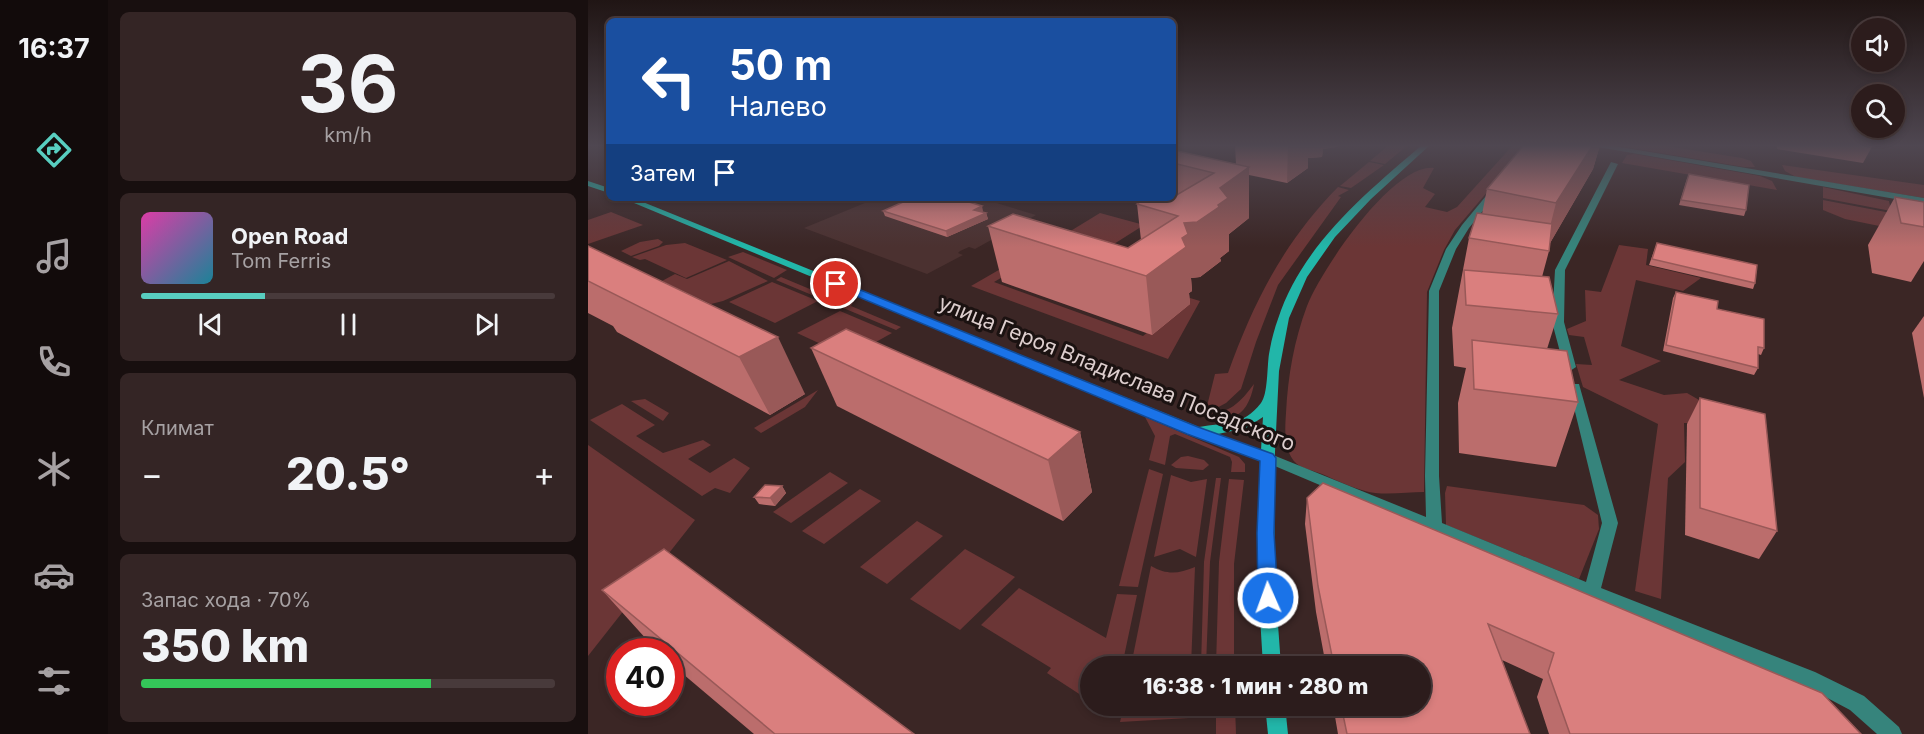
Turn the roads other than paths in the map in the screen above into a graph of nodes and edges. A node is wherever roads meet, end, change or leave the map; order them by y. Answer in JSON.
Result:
{"nodes":[{"id":1,"x":1387,"y":179,"type":"edge"},
{"id":2,"x":1606,"y":179,"type":"edge"},
{"id":3,"x":1797,"y":179,"type":"edge"},
{"id":4,"x":588,"y":183,"type":"edge"},
{"id":5,"x":1501,"y":184,"type":"edge"},
{"id":6,"x":606,"y":190,"type":"edge"},
{"id":7,"x":633,"y":201,"type":"edge"},
{"id":8,"x":1924,"y":201,"type":"edge"},
{"id":9,"x":1270,"y":398,"type":"junction"},
{"id":10,"x":1194,"y":431,"type":"junction"},
{"id":11,"x":1268,"y":458,"type":"junction"},
{"id":12,"x":1434,"y":527,"type":"junction"},
{"id":13,"x":1591,"y":592,"type":"junction"},
{"id":14,"x":1272,"y":656,"type":"edge"},
{"id":15,"x":1276,"y":716,"type":"edge"},
{"id":16,"x":1278,"y":734,"type":"edge"},
{"id":17,"x":1892,"y":734,"type":"edge"}],
"edges":[{"from":1,"to":9,"type":"street"},
{"from":2,"to":13,"type":"street"},
{"from":3,"to":8,"type":"street"},
{"from":4,"to":6,"type":"street"},
{"from":5,"to":12,"type":"street"},
{"from":7,"to":10,"type":"street","name":"улица Героя Владислава Посадского"},
{"from":9,"to":10,"type":"street"},
{"from":9,"to":11,"type":"street"},
{"from":10,"to":11,"type":"street","name":"улица Героя Владислава Посадского"},
{"from":11,"to":12,"type":"street","name":"улица Героя Владислава Посадского"},
{"from":11,"to":14,"type":"street"},
{"from":12,"to":13,"type":"street","name":"улица Героя Владислава Посадского"},
{"from":13,"to":17,"type":"street","name":"улица Героя Владислава Посадского"},
{"from":15,"to":16,"type":"street"}]}
